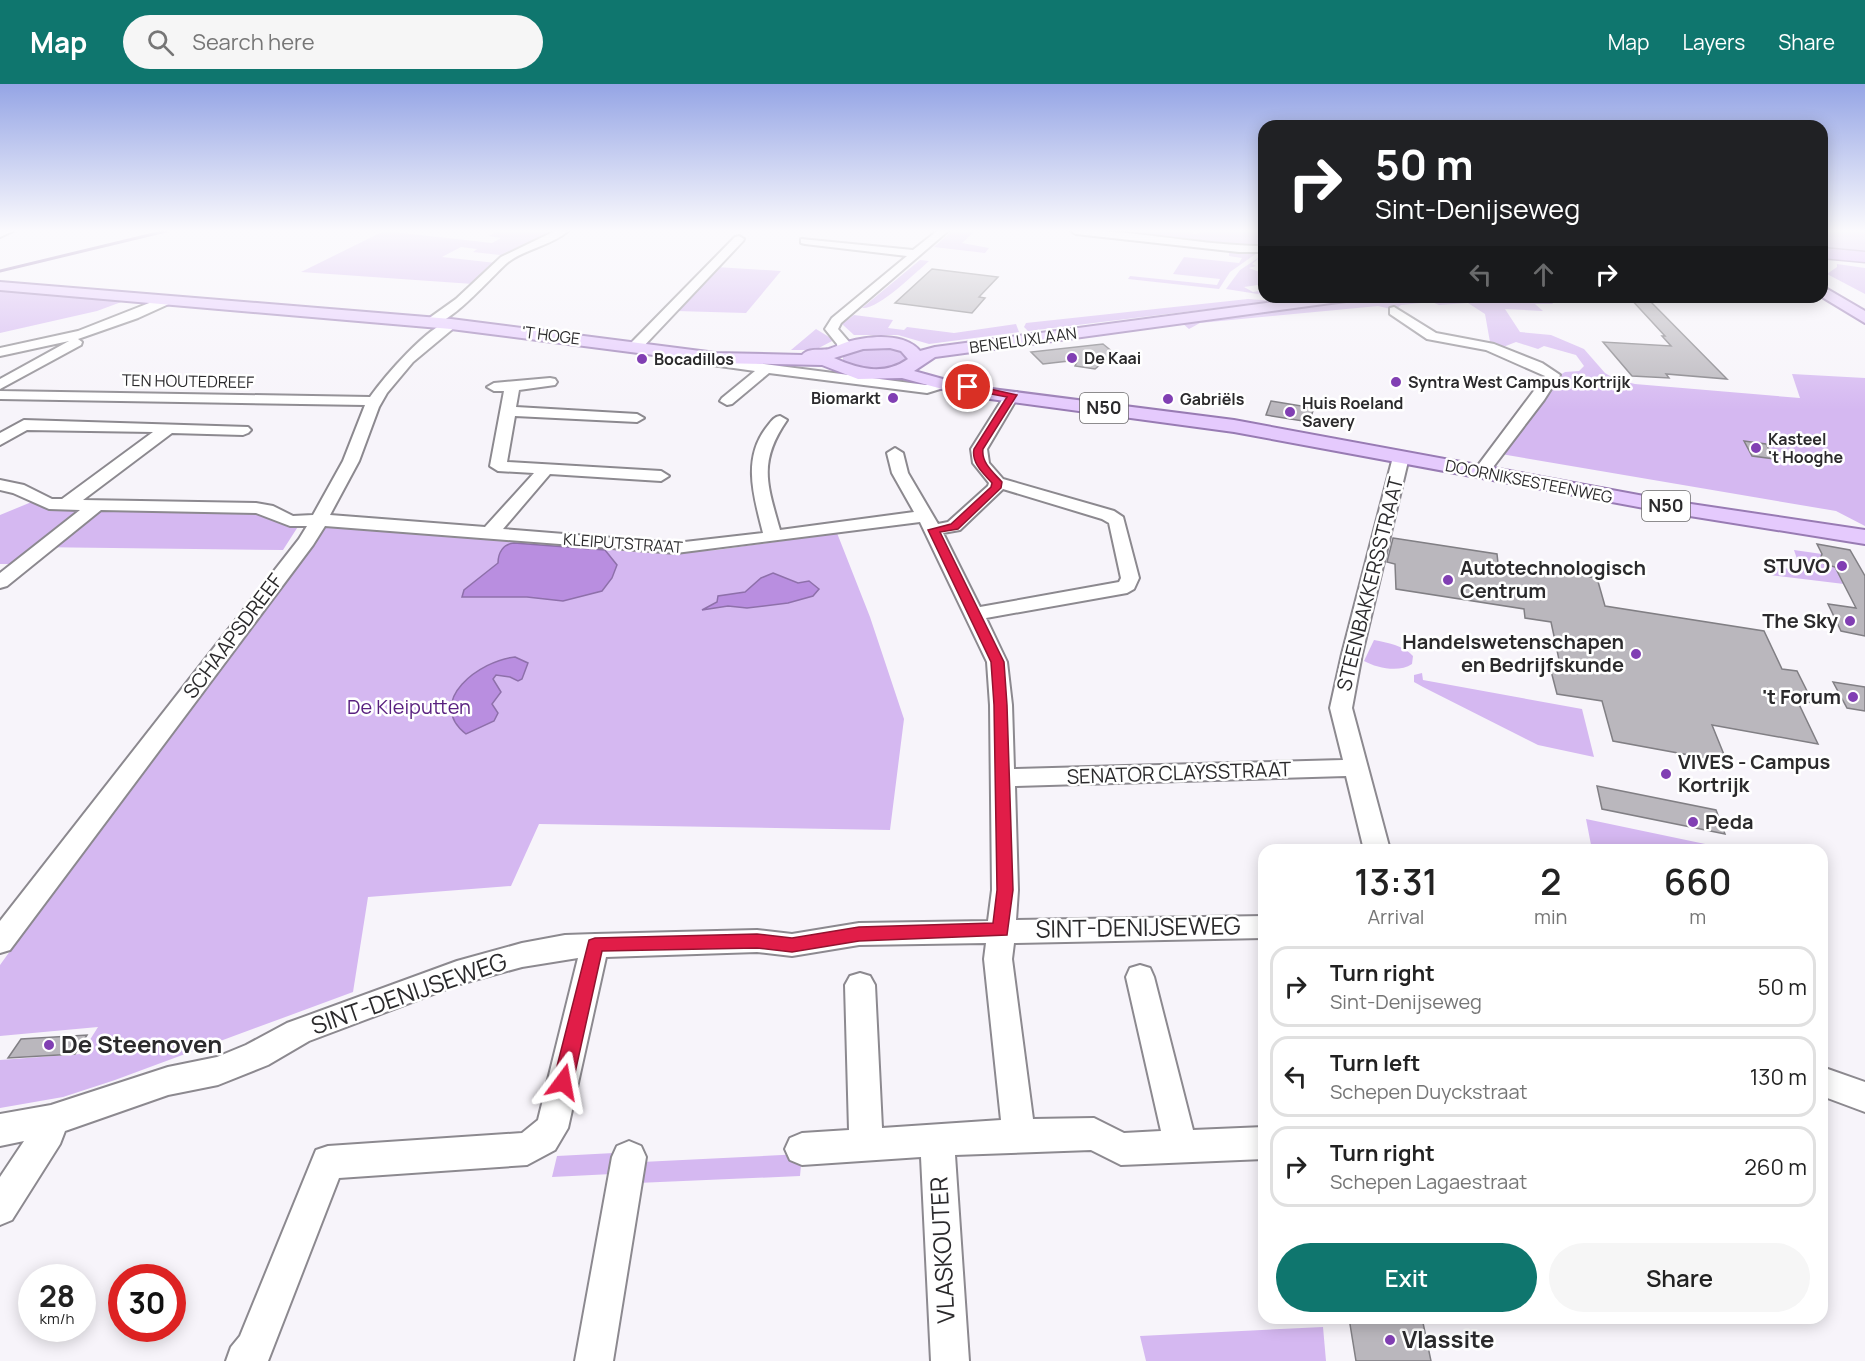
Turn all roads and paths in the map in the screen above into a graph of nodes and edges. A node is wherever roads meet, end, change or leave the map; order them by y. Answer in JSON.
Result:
{"nodes":[{"id":1,"x":55,"y":291,"type":"edge"},
{"id":2,"x":471,"y":291,"type":"edge"},
{"id":3,"x":690,"y":291,"type":"edge"},
{"id":4,"x":872,"y":291,"type":"edge"},
{"id":5,"x":1837,"y":291,"type":"edge"},
{"id":6,"x":1828,"y":294,"type":"edge"},
{"id":7,"x":167,"y":300,"type":"junction"},
{"id":8,"x":1280,"y":303,"type":"edge"},
{"id":9,"x":1301,"y":303,"type":"edge"},
{"id":10,"x":1865,"y":308,"type":"edge"},
{"id":11,"x":1394,"y":311,"type":"dead end"},
{"id":12,"x":1865,"y":318,"type":"edge"},
{"id":13,"x":432,"y":322,"type":"junction"},
{"id":14,"x":451,"y":324,"type":"junction"},
{"id":15,"x":833,"y":326,"type":"junction"},
{"id":16,"x":82,"y":334,"type":"junction"},
{"id":17,"x":867,"y":343,"type":"junction"},
{"id":18,"x":636,"y":346,"type":"junction"},
{"id":19,"x":0,"y":352,"type":"edge"},
{"id":20,"x":838,"y":355,"type":"junction"},
{"id":21,"x":911,"y":357,"type":"junction"},
{"id":22,"x":708,"y":358,"type":"junction"},
{"id":23,"x":765,"y":369,"type":"junction"},
{"id":24,"x":892,"y":372,"type":"junction"},
{"id":25,"x":550,"y":382,"type":"dead end"},
{"id":26,"x":945,"y":384,"type":"junction"},
{"id":27,"x":0,"y":385,"type":"edge"},
{"id":28,"x":512,"y":386,"type":"junction"},
{"id":29,"x":494,"y":387,"type":"dead end"},
{"id":30,"x":0,"y":394,"type":"edge"},
{"id":31,"x":1012,"y":395,"type":"junction"},
{"id":32,"x":375,"y":400,"type":"junction"},
{"id":33,"x":727,"y":401,"type":"dead end"},
{"id":34,"x":47,"y":410,"type":"dead end"},
{"id":35,"x":508,"y":411,"type":"junction"},
{"id":36,"x":637,"y":418,"type":"dead end"},
{"id":37,"x":780,"y":420,"type":"dead end"},
{"id":38,"x":1195,"y":420,"type":"joint"},
{"id":39,"x":24,"y":425,"type":"junction"},
{"id":40,"x":169,"y":428,"type":"junction"},
{"id":41,"x":243,"y":430,"type":"dead end"},
{"id":42,"x":0,"y":440,"type":"edge"},
{"id":43,"x":896,"y":453,"type":"dead end"},
{"id":44,"x":1401,"y":457,"type":"junction"},
{"id":45,"x":546,"y":469,"type":"junction"},
{"id":46,"x":1481,"y":472,"type":"junction"},
{"id":47,"x":661,"y":476,"type":"dead end"},
{"id":48,"x":998,"y":482,"type":"junction"},
{"id":49,"x":0,"y":485,"type":"edge"},
{"id":50,"x":66,"y":504,"type":"junction"},
{"id":51,"x":97,"y":505,"type":"junction"},
{"id":52,"x":320,"y":520,"type":"junction"},
{"id":53,"x":929,"y":523,"type":"junction"},
{"id":54,"x":490,"y":533,"type":"junction"},
{"id":55,"x":773,"y":537,"type":"junction"},
{"id":56,"x":1865,"y":537,"type":"edge"},
{"id":57,"x":0,"y":582,"type":"edge"},
{"id":58,"x":974,"y":614,"type":"junction"},
{"id":59,"x":1356,"y":768,"type":"junction"},
{"id":60,"x":1003,"y":778,"type":"junction"},
{"id":61,"x":1375,"y":844,"type":"edge"},
{"id":62,"x":1258,"y":927,"type":"edge"},
{"id":63,"x":1001,"y":930,"type":"junction"},
{"id":64,"x":0,"y":942,"type":"edge"},
{"id":65,"x":595,"y":945,"type":"junction"},
{"id":66,"x":1140,"y":977,"type":"dead end"},
{"id":67,"x":860,"y":985,"type":"dead end"},
{"id":68,"x":1828,"y":1083,"type":"edge"},
{"id":69,"x":1865,"y":1097,"type":"edge"},
{"id":70,"x":51,"y":1120,"type":"junction"},
{"id":71,"x":0,"y":1130,"type":"edge"},
{"id":72,"x":1019,"y":1135,"type":"junction"},
{"id":73,"x":937,"y":1140,"type":"junction"},
{"id":74,"x":866,"y":1143,"type":"junction"},
{"id":75,"x":1258,"y":1143,"type":"edge"},
{"id":76,"x":1181,"y":1146,"type":"junction"},
{"id":77,"x":802,"y":1149,"type":"dead end"},
{"id":78,"x":629,"y":1157,"type":"dead end"},
{"id":79,"x":0,"y":1208,"type":"edge"},
{"id":80,"x":245,"y":1361,"type":"edge"},
{"id":81,"x":594,"y":1361,"type":"edge"},
{"id":82,"x":950,"y":1361,"type":"edge"}],
"edges":[{"from":1,"to":7,"type":"main road","name":"'T HOGE","number":"N50"},
{"from":2,"to":13,"type":"street"},
{"from":3,"to":18,"type":"street"},
{"from":4,"to":15,"type":"street"},
{"from":5,"to":10,"type":"main road"},
{"from":6,"to":12,"type":"main road"},
{"from":7,"to":13,"type":"main road","name":"'T HOGE","number":"N50"},
{"from":7,"to":16,"type":"street"},
{"from":8,"to":21,"type":"main road","name":"BENELUXLAAN"},
{"from":9,"to":21,"type":"main road","name":"BENELUXLAAN"},
{"from":11,"to":46,"type":"street"},
{"from":13,"to":14,"type":"main road","name":"'T HOGE","number":"N50"},
{"from":14,"to":18,"type":"main road","name":"'T HOGE","number":"N50"},
{"from":14,"to":32,"type":"street","name":"SCHAAPSDREEF"},
{"from":15,"to":17,"type":"street"},
{"from":15,"to":20,"type":"street"},
{"from":16,"to":19,"type":"street"},
{"from":16,"to":27,"type":"street"},
{"from":17,"to":20,"type":"main road","number":"N50"},
{"from":17,"to":21,"type":"main road","number":"N50"},
{"from":18,"to":22,"type":"main road","name":"'T HOGE","number":"N50"},
{"from":20,"to":22,"type":"main road","name":"'T HOGE","number":"N50"},
{"from":20,"to":24,"type":"main road","number":"N50"},
{"from":21,"to":24,"type":"main road","number":"N50"},
{"from":21,"to":26,"type":"main road","name":"'T HOGE","number":"N50"},
{"from":22,"to":23,"type":"street","name":"'T HOGE"},
{"from":23,"to":26,"type":"street","name":"'T HOGE"},
{"from":23,"to":33,"type":"street"},
{"from":24,"to":26,"type":"main road","name":"'T HOGE","number":"N50"},
{"from":25,"to":28,"type":"street"},
{"from":26,"to":31,"type":"main road","name":"'T HOGE","number":"N50"},
{"from":28,"to":29,"type":"street"},
{"from":28,"to":35,"type":"street"},
{"from":30,"to":32,"type":"street","name":"TEN HOUTEDREEF"},
{"from":31,"to":38,"type":"main road","name":"'T HOGE","number":"N50"},
{"from":31,"to":48,"type":"street"},
{"from":32,"to":52,"type":"street","name":"SCHAAPSDREEF"},
{"from":34,"to":39,"type":"street"},
{"from":35,"to":36,"type":"street"},
{"from":35,"to":45,"type":"street"},
{"from":37,"to":55,"type":"street"},
{"from":38,"to":44,"type":"main road","name":"DOORNIKSESTEENWEG","number":"N50"},
{"from":39,"to":40,"type":"street"},
{"from":39,"to":42,"type":"street"},
{"from":40,"to":41,"type":"street"},
{"from":40,"to":50,"type":"street"},
{"from":43,"to":53,"type":"street"},
{"from":44,"to":46,"type":"main road","name":"DOORNIKSESTEENWEG","number":"N50"},
{"from":44,"to":59,"type":"street","name":"STEENBAKKERSSTRAAT"},
{"from":45,"to":47,"type":"street"},
{"from":45,"to":54,"type":"street"},
{"from":46,"to":56,"type":"main road","name":"DOORNIKSESTEENWEG","number":"N50"},
{"from":48,"to":53,"type":"street","name":"KLEIPUTSTRAAT"},
{"from":48,"to":58,"type":"street"},
{"from":49,"to":50,"type":"street","name":"KLEIPUTSTRAAT"},
{"from":50,"to":51,"type":"street","name":"KLEIPUTSTRAAT"},
{"from":51,"to":52,"type":"street","name":"KLEIPUTSTRAAT"},
{"from":51,"to":57,"type":"street"},
{"from":52,"to":54,"type":"street","name":"KLEIPUTSTRAAT"},
{"from":52,"to":64,"type":"street","name":"SCHAAPSDREEF"},
{"from":53,"to":55,"type":"street","name":"KLEIPUTSTRAAT"},
{"from":53,"to":58,"type":"street"},
{"from":54,"to":55,"type":"street","name":"KLEIPUTSTRAAT"},
{"from":58,"to":60,"type":"street"},
{"from":59,"to":60,"type":"street","name":"SENATOR CLAYSSTRAAT"},
{"from":59,"to":61,"type":"street","name":"STEENBAKKERSSTRAAT"},
{"from":60,"to":63,"type":"street"},
{"from":62,"to":63,"type":"street","name":"SINT-DENIJSEWEG"},
{"from":63,"to":65,"type":"street","name":"SINT-DENIJSEWEG"},
{"from":63,"to":72,"type":"street"},
{"from":65,"to":70,"type":"street","name":"SINT-DENIJSEWEG"},
{"from":65,"to":80,"type":"street"},
{"from":66,"to":76,"type":"street"},
{"from":67,"to":74,"type":"street"},
{"from":68,"to":69,"type":"street"},
{"from":70,"to":71,"type":"street","name":"SINT-DENIJSEWEG"},
{"from":70,"to":79,"type":"street"},
{"from":72,"to":73,"type":"street"},
{"from":72,"to":76,"type":"street"},
{"from":73,"to":74,"type":"street"},
{"from":73,"to":82,"type":"street","name":"VLASKOUTER"},
{"from":74,"to":77,"type":"street"},
{"from":75,"to":76,"type":"street"},
{"from":78,"to":81,"type":"street"}]}
